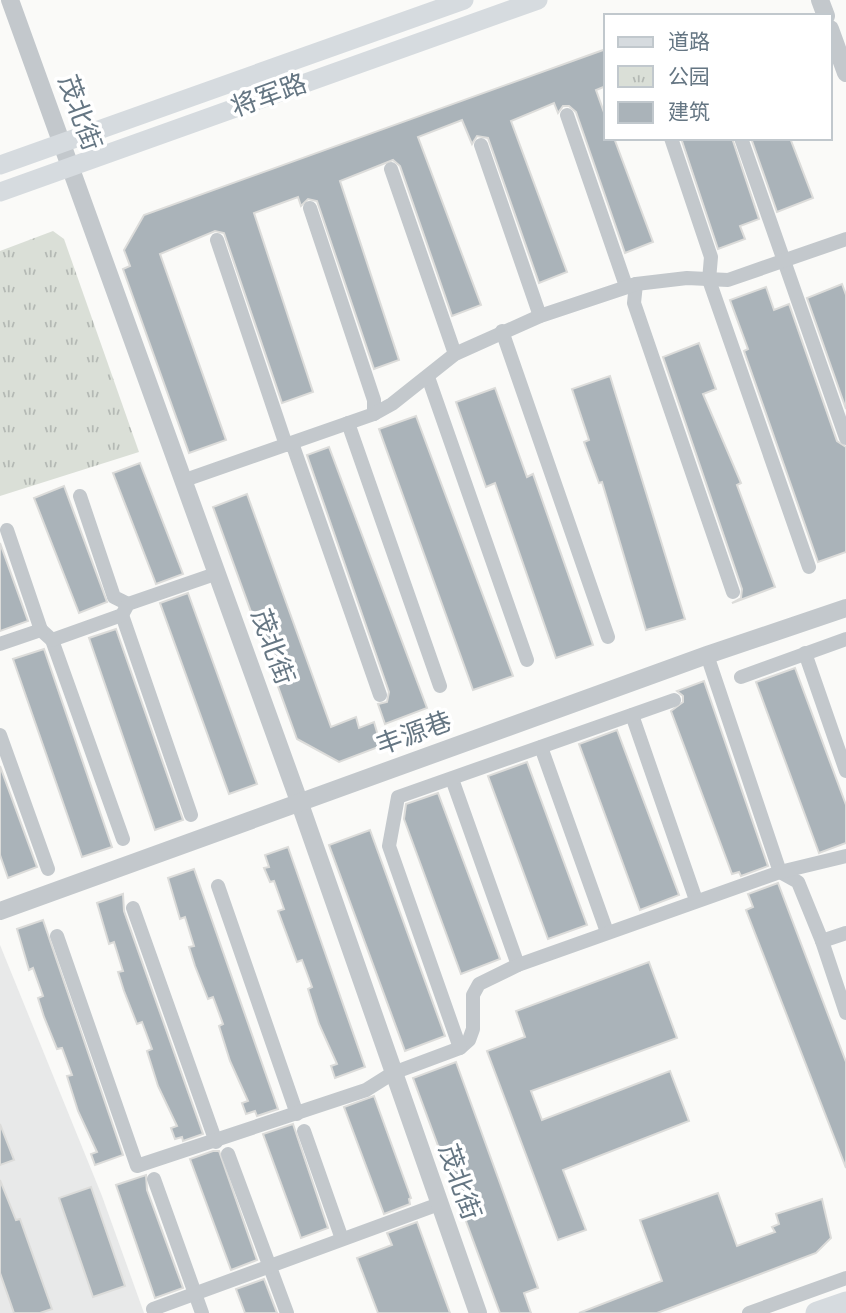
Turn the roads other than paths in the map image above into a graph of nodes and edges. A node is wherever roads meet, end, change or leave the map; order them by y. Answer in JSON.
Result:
{"nodes":[{"id":1,"x":10,"y":0,"type":"edge"},
{"id":2,"x":464,"y":0,"type":"edge"},
{"id":3,"x":538,"y":0,"type":"edge"},
{"id":4,"x":832,"y":34,"type":"edge"},
{"id":5,"x":846,"y":73,"type":"edge"},
{"id":6,"x":566,"y":115,"type":"dead end"},
{"id":7,"x":672,"y":140,"type":"edge"},
{"id":8,"x":742,"y":140,"type":"edge"},
{"id":9,"x":62,"y":143,"type":"junction"},
{"id":10,"x":481,"y":145,"type":"dead end"},
{"id":11,"x":0,"y":165,"type":"edge"},
{"id":12,"x":71,"y":166,"type":"junction"},
{"id":13,"x":391,"y":169,"type":"dead end"},
{"id":14,"x":0,"y":192,"type":"edge"},
{"id":15,"x":310,"y":208,"type":"dead end"},
{"id":16,"x":846,"y":239,"type":"edge"},
{"id":17,"x":217,"y":240,"type":"dead end"},
{"id":18,"x":784,"y":262,"type":"junction"},
{"id":19,"x":709,"y":280,"type":"junction"},
{"id":20,"x":631,"y":285,"type":"junction"},
{"id":21,"x":540,"y":316,"type":"junction"},
{"id":22,"x":502,"y":331,"type":"junction"},
{"id":23,"x":455,"y":354,"type":"junction"},
{"id":24,"x":428,"y":377,"type":"junction"},
{"id":25,"x":374,"y":414,"type":"junction"},
{"id":26,"x":348,"y":423,"type":"junction"},
{"id":27,"x":846,"y":438,"type":"edge"},
{"id":28,"x":289,"y":444,"type":"junction"},
{"id":29,"x":185,"y":480,"type":"junction"},
{"id":30,"x":80,"y":496,"type":"dead end"},
{"id":31,"x":7,"y":530,"type":"dead end"},
{"id":32,"x":809,"y":566,"type":"dead end"},
{"id":33,"x":218,"y":573,"type":"junction"},
{"id":34,"x":733,"y":592,"type":"dead end"},
{"id":35,"x":846,"y":608,"type":"edge"},
{"id":36,"x":125,"y":610,"type":"junction"},
{"id":37,"x":41,"y":630,"type":"junction"},
{"id":38,"x":608,"y":636,"type":"dead end"},
{"id":39,"x":846,"y":639,"type":"edge"},
{"id":40,"x":52,"y":640,"type":"junction"},
{"id":41,"x":0,"y":644,"type":"edge"},
{"id":42,"x":805,"y":653,"type":"junction"},
{"id":43,"x":707,"y":655,"type":"junction"},
{"id":44,"x":527,"y":660,"type":"dead end"},
{"id":45,"x":741,"y":677,"type":"dead end"},
{"id":46,"x":440,"y":685,"type":"dead end"},
{"id":47,"x":380,"y":695,"type":"dead end"},
{"id":48,"x":674,"y":700,"type":"dead end"},
{"id":49,"x":632,"y":715,"type":"junction"},
{"id":50,"x":0,"y":735,"type":"edge"},
{"id":51,"x":541,"y":747,"type":"junction"},
{"id":52,"x":846,"y":772,"type":"edge"},
{"id":53,"x":452,"y":779,"type":"junction"},
{"id":54,"x":300,"y":804,"type":"junction"},
{"id":55,"x":191,"y":815,"type":"dead end"},
{"id":56,"x":123,"y":839,"type":"dead end"},
{"id":57,"x":846,"y":856,"type":"edge"},
{"id":58,"x":48,"y":869,"type":"dead end"},
{"id":59,"x":780,"y":872,"type":"junction"},
{"id":60,"x":218,"y":886,"type":"dead end"},
{"id":61,"x":696,"y":900,"type":"junction"},
{"id":62,"x":133,"y":908,"type":"dead end"},
{"id":63,"x":0,"y":911,"type":"edge"},
{"id":64,"x":607,"y":932,"type":"junction"},
{"id":65,"x":846,"y":933,"type":"edge"},
{"id":66,"x":57,"y":936,"type":"dead end"},
{"id":67,"x":822,"y":941,"type":"junction"},
{"id":68,"x":518,"y":965,"type":"junction"},
{"id":69,"x":846,"y":1013,"type":"edge"},
{"id":70,"x":460,"y":1048,"type":"junction"},
{"id":71,"x":393,"y":1073,"type":"junction"},
{"id":72,"x":297,"y":1114,"type":"junction"},
{"id":73,"x":304,"y":1132,"type":"dead end"},
{"id":74,"x":216,"y":1142,"type":"junction"},
{"id":75,"x":228,"y":1154,"type":"dead end"},
{"id":76,"x":154,"y":1179,"type":"dead end"},
{"id":77,"x":439,"y":1204,"type":"junction"},
{"id":78,"x":342,"y":1239,"type":"junction"},
{"id":79,"x":270,"y":1266,"type":"junction"},
{"id":80,"x":846,"y":1278,"type":"edge"},
{"id":81,"x":195,"y":1294,"type":"junction"},
{"id":82,"x":846,"y":1303,"type":"edge"},
{"id":83,"x":153,"y":1309,"type":"dead end"},
{"id":84,"x":202,"y":1313,"type":"edge"},
{"id":85,"x":287,"y":1313,"type":"edge"},
{"id":86,"x":478,"y":1313,"type":"edge"},
{"id":87,"x":749,"y":1313,"type":"edge"},
{"id":88,"x":817,"y":1313,"type":"edge"}],
"edges":[{"from":1,"to":9,"type":"street","name":"茂北街"},
{"from":2,"to":9,"type":"main road","name":"将军路"},
{"from":3,"to":12,"type":"main road","name":"将军路"},
{"from":4,"to":5,"type":"street"},
{"from":6,"to":20,"type":"street"},
{"from":7,"to":19,"type":"street"},
{"from":8,"to":18,"type":"street"},
{"from":9,"to":11,"type":"main road","name":"将军路"},
{"from":9,"to":12,"type":"street","name":"茂北街"},
{"from":10,"to":21,"type":"street"},
{"from":12,"to":14,"type":"main road","name":"将军路"},
{"from":12,"to":29,"type":"street","name":"茂北街"},
{"from":13,"to":23,"type":"street"},
{"from":15,"to":25,"type":"street"},
{"from":16,"to":18,"type":"street"},
{"from":17,"to":28,"type":"street"},
{"from":18,"to":19,"type":"street"},
{"from":18,"to":27,"type":"street"},
{"from":19,"to":20,"type":"street"},
{"from":19,"to":32,"type":"street"},
{"from":20,"to":21,"type":"street"},
{"from":20,"to":34,"type":"street"},
{"from":21,"to":22,"type":"street"},
{"from":22,"to":23,"type":"street"},
{"from":22,"to":38,"type":"street"},
{"from":23,"to":24,"type":"street"},
{"from":24,"to":25,"type":"street"},
{"from":24,"to":44,"type":"street"},
{"from":25,"to":26,"type":"street"},
{"from":26,"to":28,"type":"street"},
{"from":26,"to":46,"type":"street"},
{"from":28,"to":29,"type":"street"},
{"from":28,"to":47,"type":"street"},
{"from":29,"to":33,"type":"street","name":"茂北街"},
{"from":30,"to":36,"type":"street"},
{"from":31,"to":37,"type":"street"},
{"from":33,"to":36,"type":"street"},
{"from":33,"to":54,"type":"street","name":"茂北街"},
{"from":35,"to":43,"type":"street","name":"丰源巷"},
{"from":36,"to":40,"type":"street"},
{"from":36,"to":55,"type":"street"},
{"from":37,"to":40,"type":"street"},
{"from":37,"to":41,"type":"street"},
{"from":39,"to":42,"type":"street"},
{"from":40,"to":56,"type":"street"},
{"from":42,"to":45,"type":"street"},
{"from":42,"to":52,"type":"street"},
{"from":43,"to":54,"type":"street","name":"丰源巷"},
{"from":43,"to":59,"type":"street"},
{"from":48,"to":49,"type":"street"},
{"from":49,"to":51,"type":"street"},
{"from":49,"to":61,"type":"street"},
{"from":50,"to":58,"type":"street"},
{"from":51,"to":53,"type":"street"},
{"from":51,"to":64,"type":"street"},
{"from":53,"to":68,"type":"street"},
{"from":53,"to":70,"type":"street"},
{"from":54,"to":63,"type":"street","name":"丰源巷"},
{"from":54,"to":71,"type":"street","name":"茂北街"},
{"from":57,"to":59,"type":"street"},
{"from":59,"to":61,"type":"street"},
{"from":59,"to":67,"type":"street"},
{"from":60,"to":72,"type":"street"},
{"from":61,"to":64,"type":"street"},
{"from":62,"to":74,"type":"street"},
{"from":64,"to":68,"type":"street"},
{"from":65,"to":67,"type":"street"},
{"from":66,"to":74,"type":"street"},
{"from":67,"to":69,"type":"street"},
{"from":68,"to":70,"type":"street"},
{"from":70,"to":71,"type":"street"},
{"from":71,"to":72,"type":"street"},
{"from":71,"to":77,"type":"street","name":"茂北街"},
{"from":72,"to":74,"type":"street"},
{"from":73,"to":78,"type":"street"},
{"from":75,"to":79,"type":"street"},
{"from":76,"to":81,"type":"street"},
{"from":77,"to":78,"type":"street"},
{"from":77,"to":86,"type":"street","name":"茂北街"},
{"from":78,"to":79,"type":"street"},
{"from":79,"to":81,"type":"street"},
{"from":79,"to":85,"type":"street"},
{"from":80,"to":87,"type":"street"},
{"from":81,"to":83,"type":"street"},
{"from":81,"to":84,"type":"street"},
{"from":82,"to":88,"type":"highway"}]}
